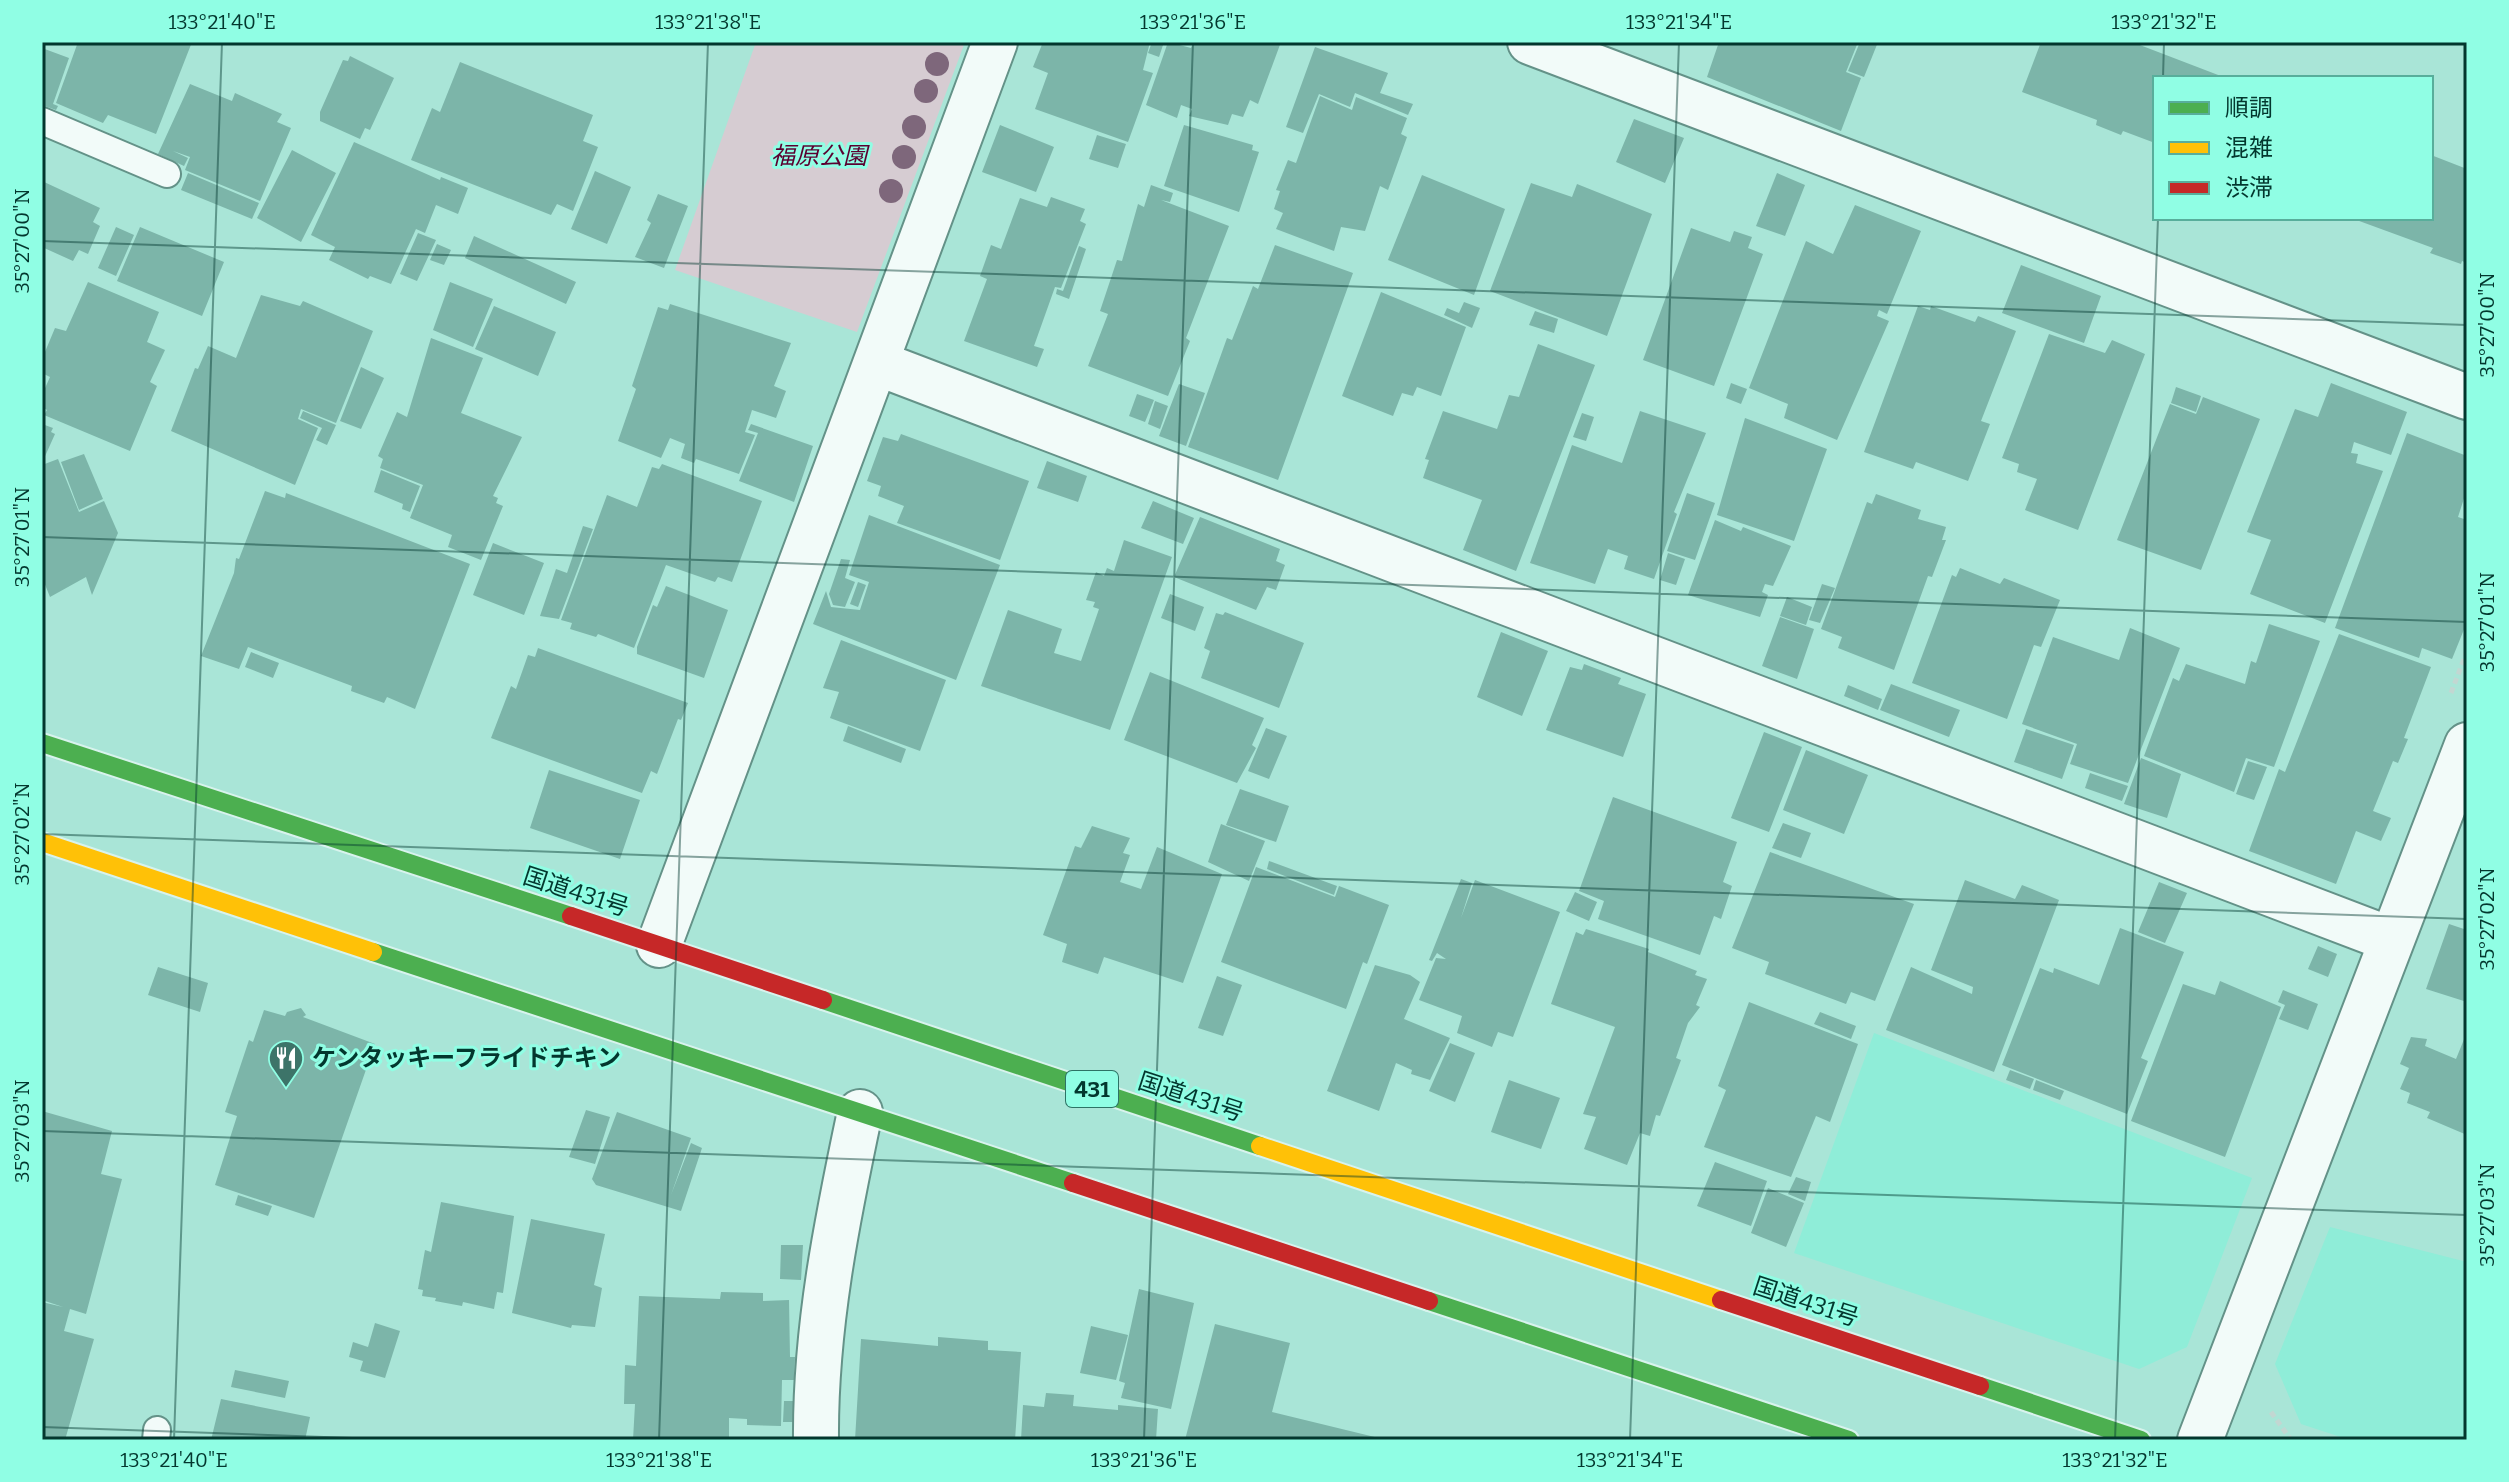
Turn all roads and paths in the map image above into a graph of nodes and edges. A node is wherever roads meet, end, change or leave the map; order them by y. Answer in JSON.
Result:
{"nodes":[{"id":1,"x":995,"y":42,"type":"edge"},
{"id":2,"x":1530,"y":42,"type":"edge"},
{"id":3,"x":42,"y":121,"type":"edge"},
{"id":4,"x":167,"y":174,"type":"dead end"},
{"id":5,"x":877,"y":363,"type":"junction"},
{"id":6,"x":2467,"y":397,"type":"edge"},
{"id":7,"x":42,"y":743,"type":"edge"},
{"id":8,"x":2467,"y":745,"type":"edge"},
{"id":9,"x":42,"y":842,"type":"edge"},
{"id":10,"x":2392,"y":940,"type":"junction"},
{"id":11,"x":659,"y":945,"type":"junction"},
{"id":12,"x":860,"y":1112,"type":"junction"},
{"id":13,"x":816,"y":1440,"type":"edge"},
{"id":14,"x":1849,"y":1440,"type":"edge"},
{"id":15,"x":2141,"y":1440,"type":"edge"},
{"id":16,"x":2200,"y":1440,"type":"edge"}],
"edges":[{"from":1,"to":5,"type":"street"},
{"from":2,"to":6,"type":"street"},
{"from":3,"to":4,"type":"lane"},
{"from":5,"to":10,"type":"street"},
{"from":5,"to":11,"type":"street"},
{"from":7,"to":11,"type":"highway","name":"国道431号","number":"431"},
{"from":8,"to":10,"type":"street"},
{"from":9,"to":12,"type":"highway"},
{"from":10,"to":16,"type":"street"},
{"from":11,"to":15,"type":"highway","name":"国道431号","number":"431"},
{"from":12,"to":13,"type":"street"},
{"from":12,"to":14,"type":"highway"}]}
